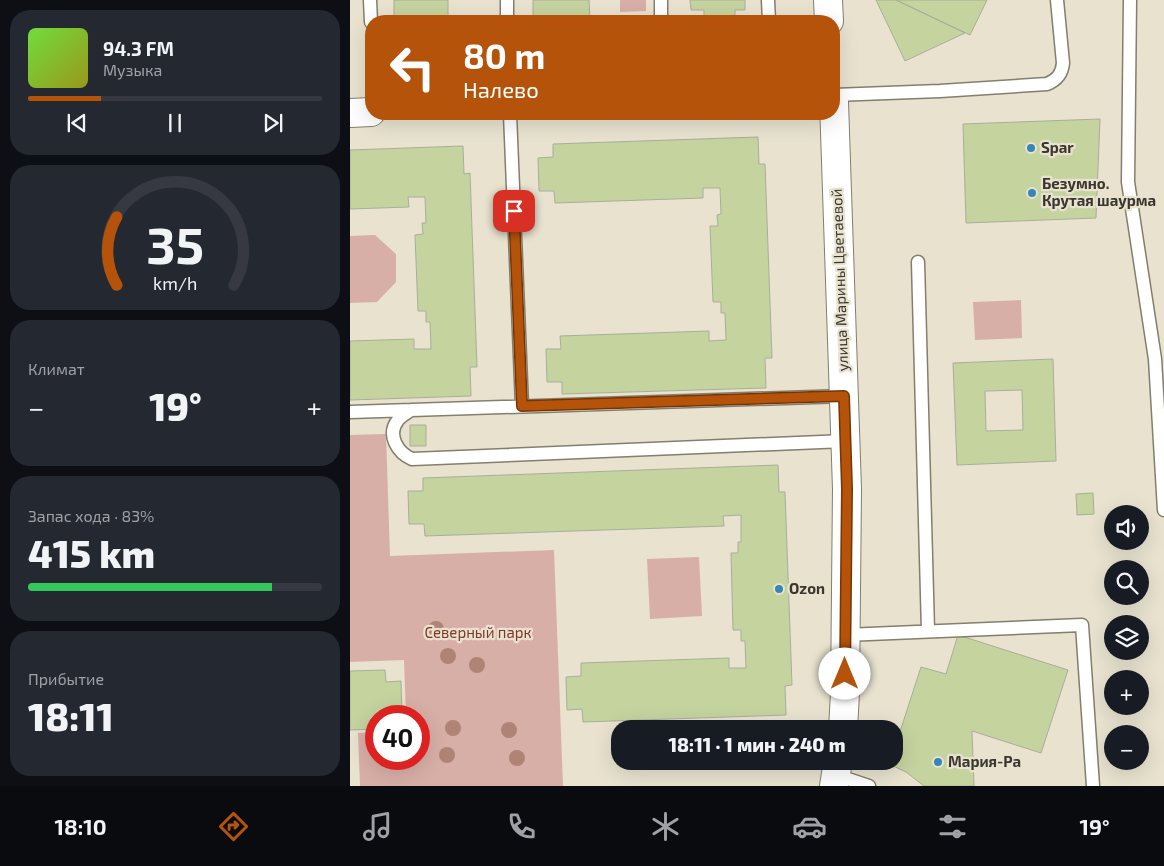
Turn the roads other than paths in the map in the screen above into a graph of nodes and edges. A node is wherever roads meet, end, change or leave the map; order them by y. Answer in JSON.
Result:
{"nodes":[{"id":1,"x":370,"y":0,"type":"edge"},
{"id":2,"x":507,"y":0,"type":"edge"},
{"id":3,"x":660,"y":0,"type":"edge"},
{"id":4,"x":768,"y":0,"type":"edge"},
{"id":5,"x":828,"y":0,"type":"edge"},
{"id":6,"x":1057,"y":0,"type":"edge"},
{"id":7,"x":1130,"y":0,"type":"edge"},
{"id":8,"x":371,"y":15,"type":"edge"},
{"id":9,"x":508,"y":15,"type":"edge"},
{"id":10,"x":661,"y":15,"type":"edge"},
{"id":11,"x":769,"y":15,"type":"edge"},
{"id":12,"x":829,"y":15,"type":"edge"},
{"id":13,"x":840,"y":95,"type":"edge"},
{"id":14,"x":350,"y":112,"type":"edge"},
{"id":15,"x":365,"y":112,"type":"edge"},
{"id":16,"x":510,"y":120,"type":"edge"},
{"id":17,"x":835,"y":120,"type":"edge"},
{"id":18,"x":918,"y":262,"type":"dead end"},
{"id":19,"x":844,"y":396,"type":"junction"},
{"id":20,"x":522,"y":406,"type":"junction"},
{"id":21,"x":410,"y":410,"type":"junction"},
{"id":22,"x":350,"y":412,"type":"edge"},
{"id":23,"x":845,"y":441,"type":"junction"},
{"id":24,"x":1164,"y":510,"type":"edge"},
{"id":25,"x":928,"y":631,"type":"junction"},
{"id":26,"x":846,"y":634,"type":"junction"},
{"id":27,"x":844,"y":720,"type":"edge"},
{"id":28,"x":836,"y":774,"type":"edge"},
{"id":29,"x":869,"y":786,"type":"edge"},
{"id":30,"x":1093,"y":786,"type":"edge"}],
"edges":[{"from":1,"to":8,"type":"lane"},
{"from":2,"to":9,"type":"lane"},
{"from":3,"to":10,"type":"lane"},
{"from":4,"to":11,"type":"lane"},
{"from":5,"to":12,"type":"street"},
{"from":6,"to":13,"type":"lane"},
{"from":7,"to":24,"type":"lane"},
{"from":14,"to":15,"type":"street"},
{"from":16,"to":20,"type":"lane"},
{"from":17,"to":19,"type":"street","name":"улица Марины Цветаевой"},
{"from":18,"to":25,"type":"lane"},
{"from":19,"to":20,"type":"lane"},
{"from":19,"to":23,"type":"street","name":"улица Марины Цветаевой"},
{"from":20,"to":21,"type":"lane"},
{"from":21,"to":22,"type":"lane"},
{"from":21,"to":23,"type":"lane"},
{"from":23,"to":26,"type":"street","name":"улица Марины Цветаевой"},
{"from":25,"to":26,"type":"lane"},
{"from":25,"to":30,"type":"lane"},
{"from":26,"to":27,"type":"street","name":"улица Марины Цветаевой"},
{"from":28,"to":29,"type":"lane"}]}
